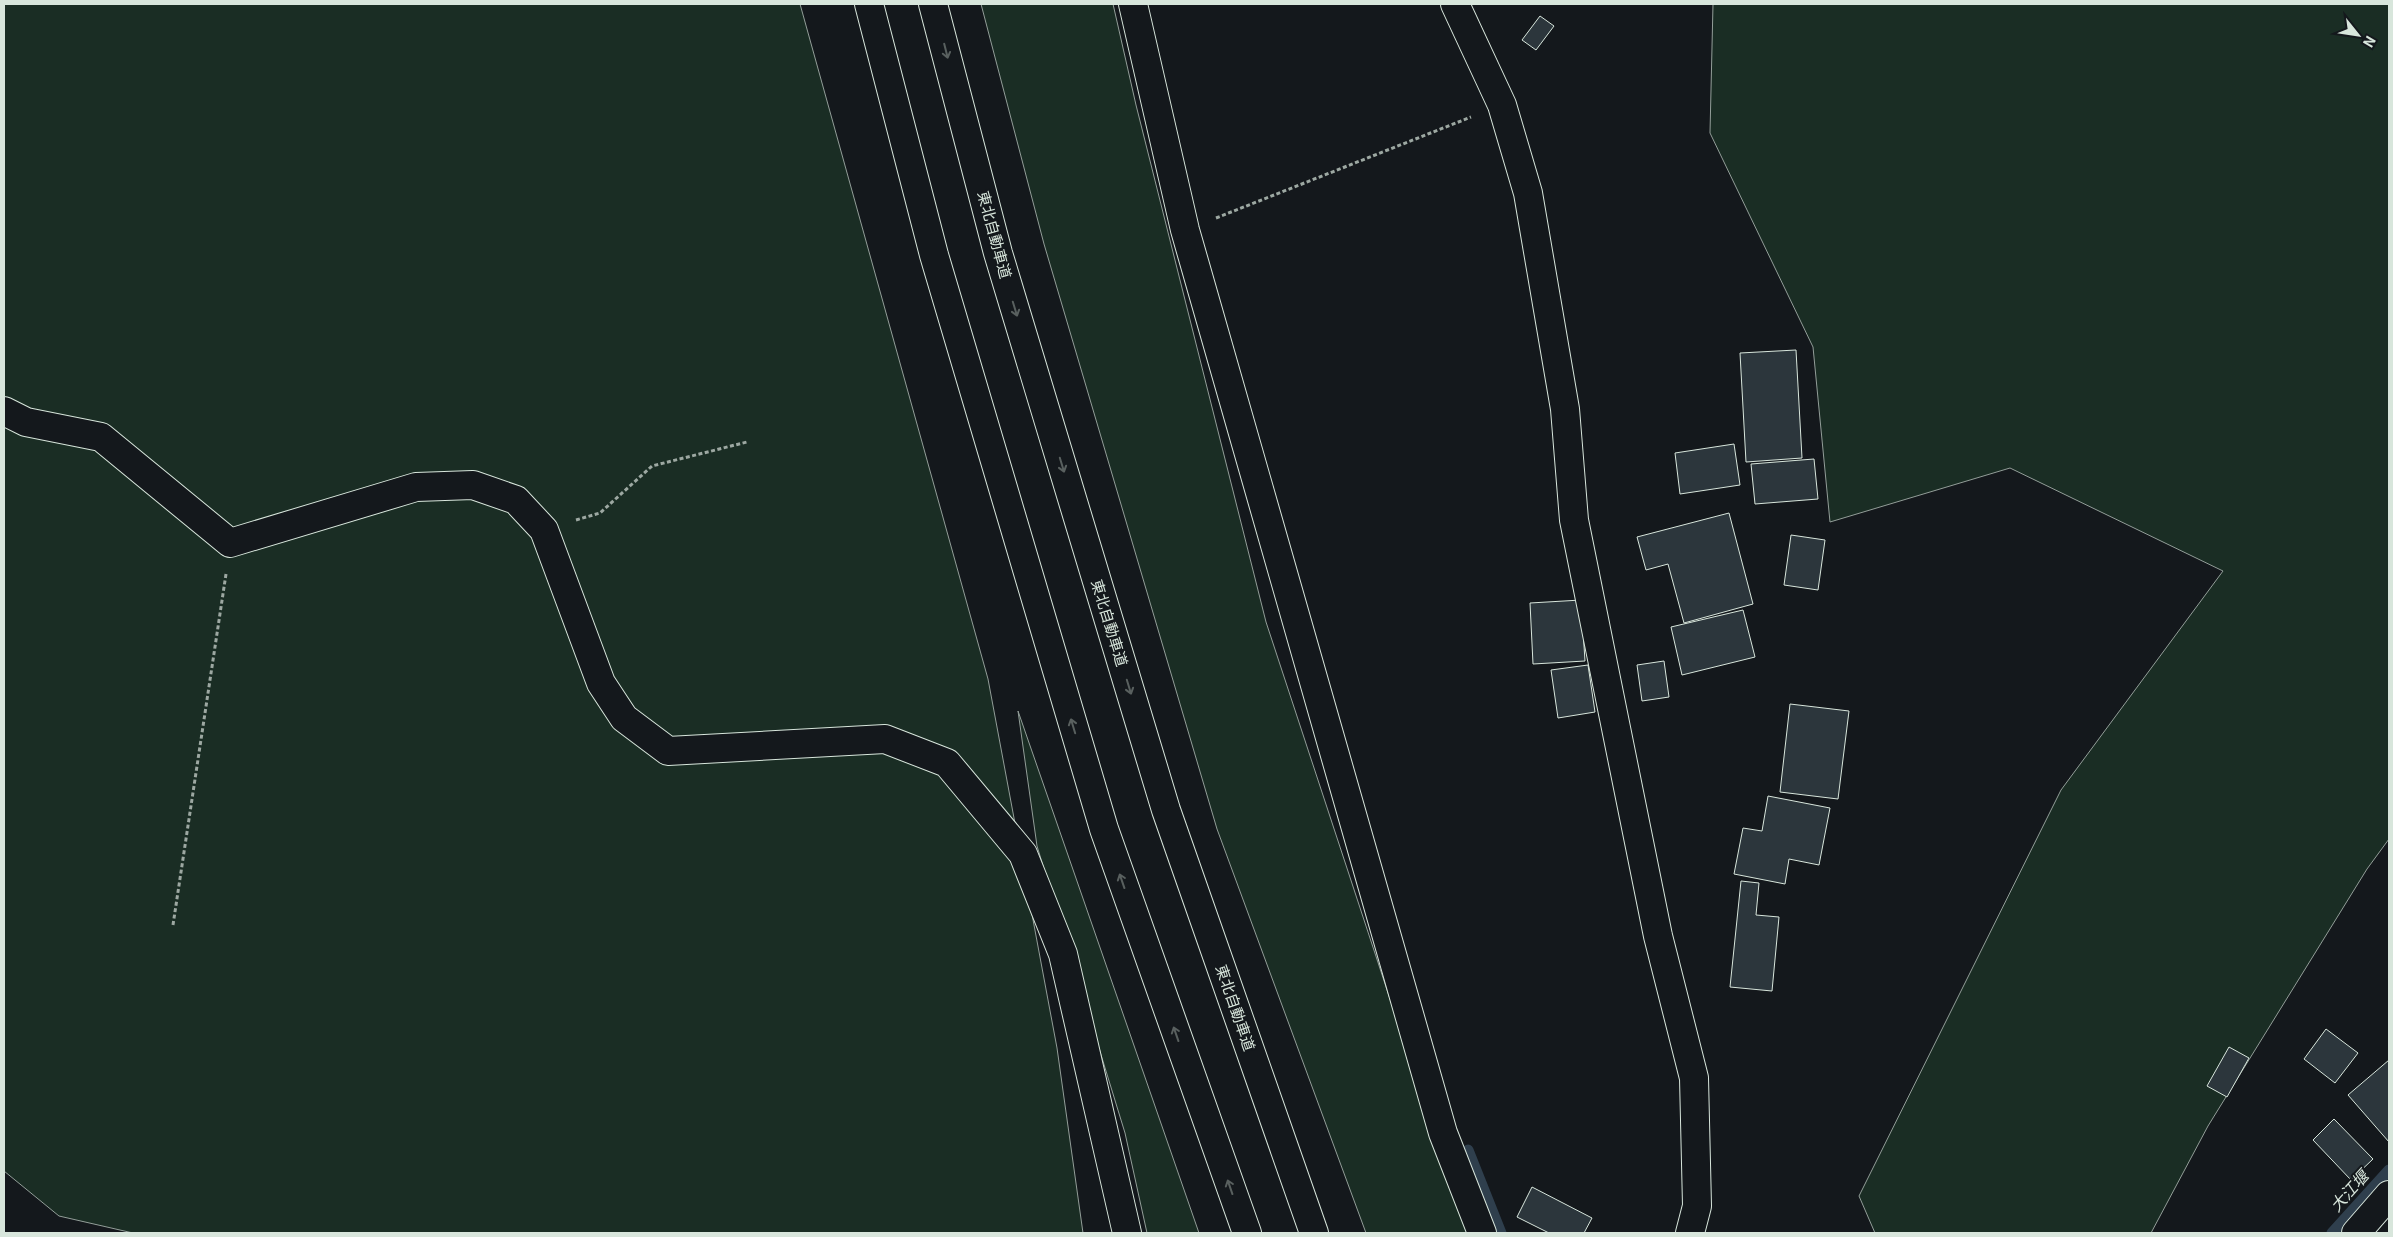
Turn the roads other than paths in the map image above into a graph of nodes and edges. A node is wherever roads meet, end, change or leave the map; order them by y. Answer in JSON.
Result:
{"nodes":[{"id":1,"x":869,"y":4,"type":"edge"},
{"id":2,"x":934,"y":4,"type":"edge"},
{"id":3,"x":1133,"y":4,"type":"edge"},
{"id":4,"x":1456,"y":4,"type":"edge"},
{"id":5,"x":4,"y":411,"type":"edge"},
{"id":6,"x":2389,"y":1195,"type":"edge"},
{"id":7,"x":1127,"y":1233,"type":"edge"},
{"id":8,"x":1247,"y":1233,"type":"edge"},
{"id":9,"x":1314,"y":1233,"type":"edge"},
{"id":10,"x":1482,"y":1233,"type":"edge"},
{"id":11,"x":1690,"y":1233,"type":"edge"},
{"id":12,"x":2356,"y":1233,"type":"edge"}],
"edges":[{"from":8,"to":1,"type":"main road","one_way":true},
{"from":2,"to":9,"type":"main road","name":"東北自動車道","one_way":true},
{"from":3,"to":10,"type":"main road"},
{"from":4,"to":11,"type":"main road"},
{"from":5,"to":7,"type":"main road"},
{"from":6,"to":12,"type":"main road"}]}
